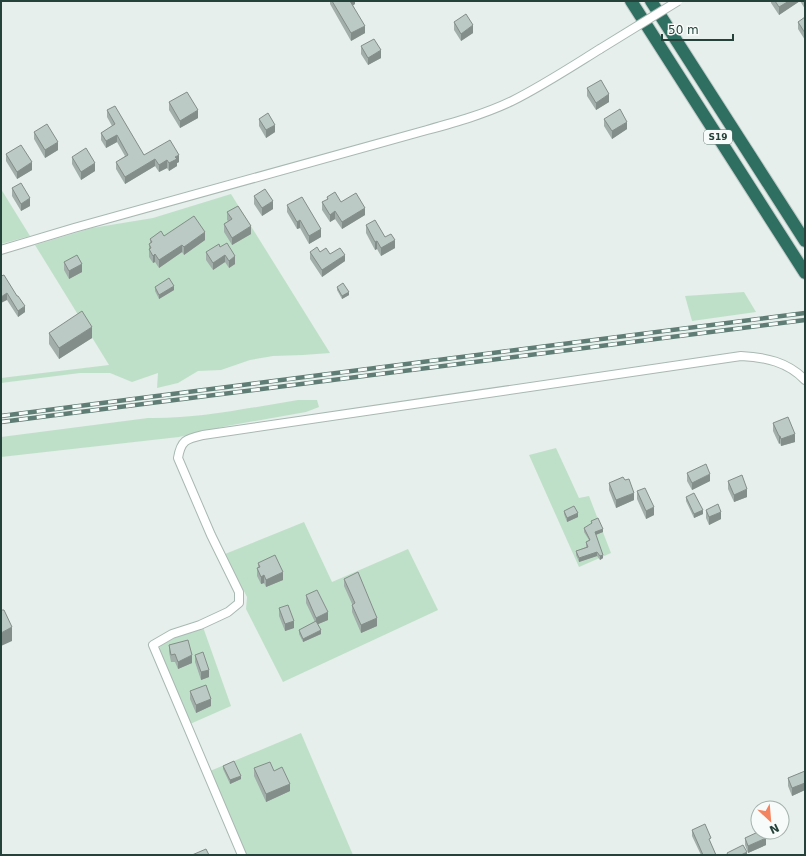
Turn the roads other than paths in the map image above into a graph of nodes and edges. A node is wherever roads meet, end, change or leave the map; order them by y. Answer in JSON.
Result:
{"nodes":[{"id":1,"x":631,"y":1,"type":"edge"},
{"id":2,"x":678,"y":1,"type":"edge"},
{"id":3,"x":654,"y":4,"type":"edge"},
{"id":4,"x":805,"y":241,"type":"edge"},
{"id":5,"x":1,"y":250,"type":"edge"},
{"id":6,"x":805,"y":273,"type":"edge"},
{"id":7,"x":805,"y":380,"type":"edge"},
{"id":8,"x":242,"y":855,"type":"edge"}],
"edges":[{"from":1,"to":6,"type":"highway","number":"S19"},
{"from":2,"to":5,"type":"street","bridge":true},
{"from":3,"to":4,"type":"highway","number":"S19"},
{"from":7,"to":8,"type":"street"}]}
